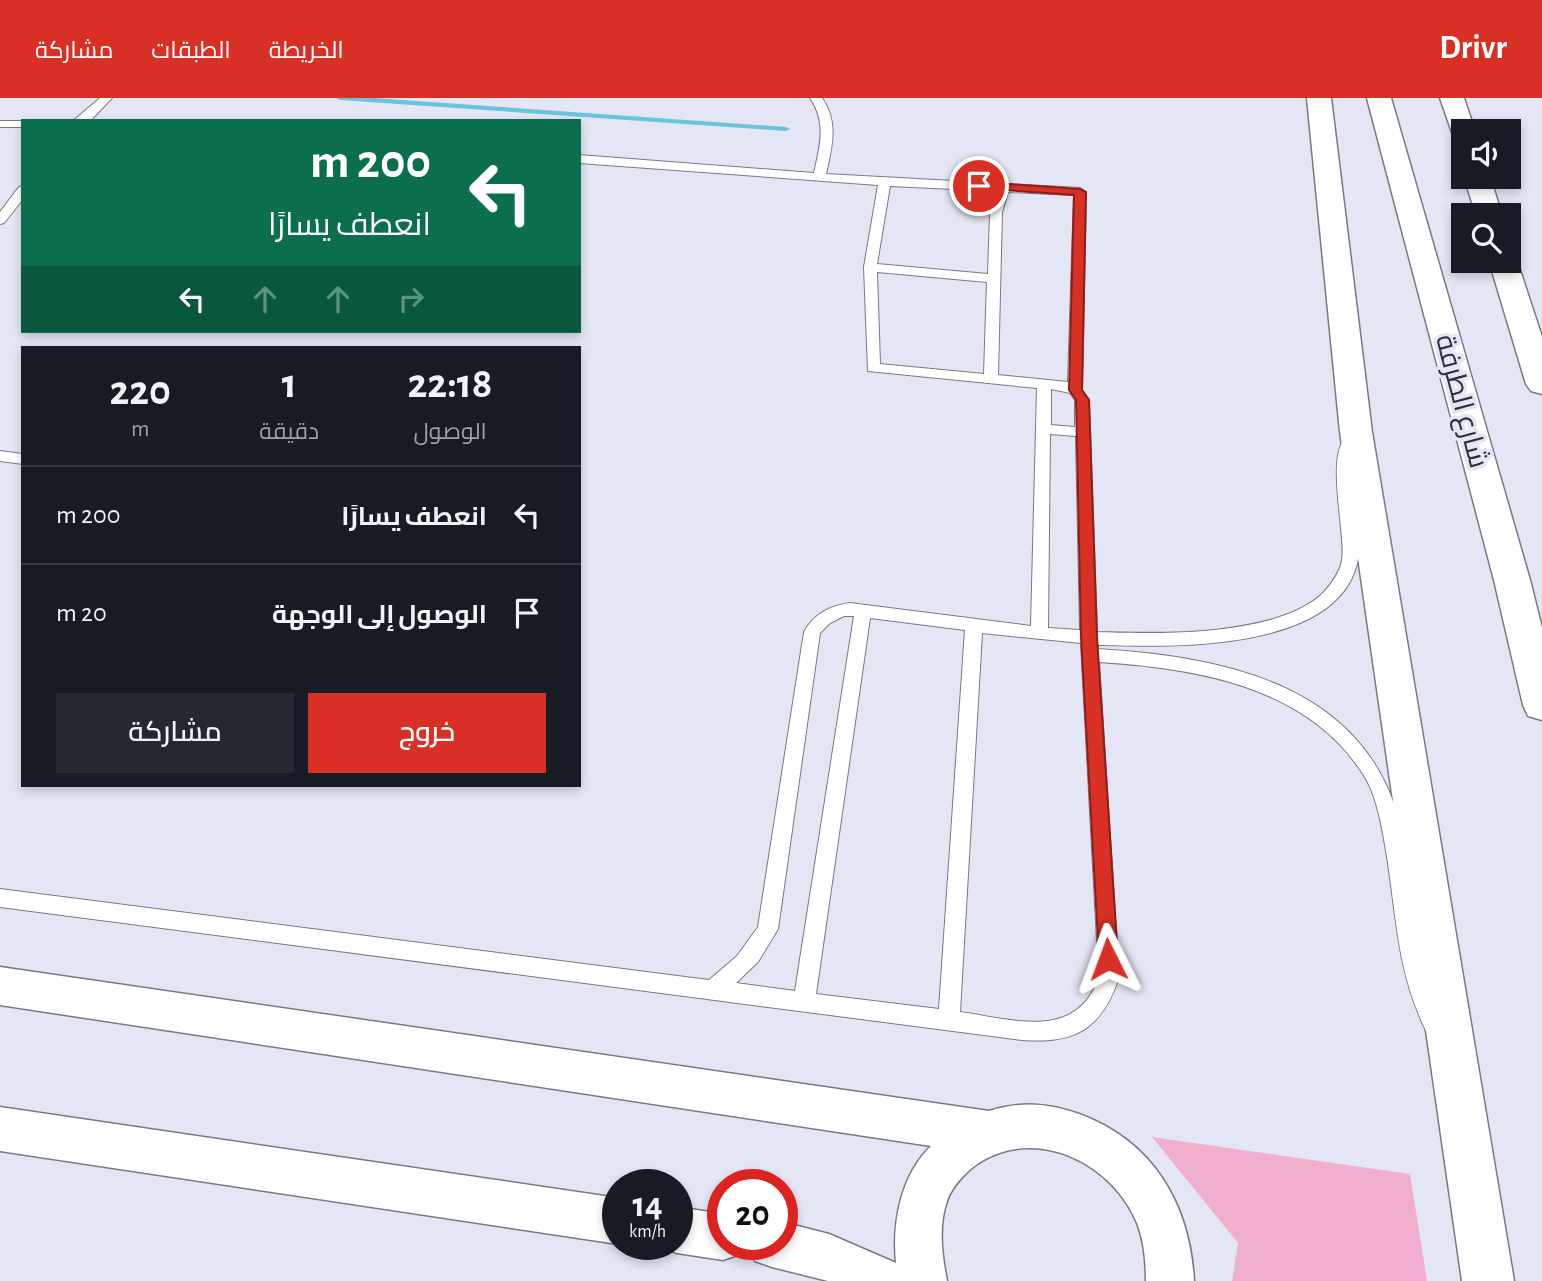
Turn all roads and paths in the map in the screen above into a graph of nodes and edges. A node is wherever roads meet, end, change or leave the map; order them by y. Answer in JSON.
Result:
{"nodes":[{"id":1,"x":106,"y":98,"type":"edge"},
{"id":2,"x":817,"y":98,"type":"edge"},
{"id":3,"x":1319,"y":98,"type":"edge"},
{"id":4,"x":1379,"y":98,"type":"edge"},
{"id":5,"x":1452,"y":98,"type":"edge"},
{"id":6,"x":83,"y":119,"type":"edge"},
{"id":7,"x":1459,"y":119,"type":"edge"},
{"id":8,"x":0,"y":124,"type":"edge"},
{"id":9,"x":21,"y":124,"type":"edge"},
{"id":10,"x":581,"y":159,"type":"edge"},
{"id":11,"x":820,"y":176,"type":"junction"},
{"id":12,"x":885,"y":182,"type":"junction"},
{"id":13,"x":1003,"y":187,"type":"junction"},
{"id":14,"x":21,"y":193,"type":"edge"},
{"id":15,"x":0,"y":220,"type":"edge"},
{"id":16,"x":870,"y":267,"type":"junction"},
{"id":17,"x":1507,"y":273,"type":"edge"},
{"id":18,"x":995,"y":279,"type":"junction"},
{"id":19,"x":991,"y":379,"type":"junction"},
{"id":20,"x":1044,"y":384,"type":"junction"},
{"id":21,"x":1542,"y":384,"type":"edge"},
{"id":22,"x":1075,"y":390,"type":"junction"},
{"id":23,"x":1045,"y":429,"type":"junction"},
{"id":24,"x":1083,"y":432,"type":"junction"},
{"id":25,"x":1356,"y":432,"type":"junction"},
{"id":26,"x":0,"y":456,"type":"edge"},
{"id":27,"x":21,"y":459,"type":"edge"},
{"id":28,"x":863,"y":611,"type":"junction"},
{"id":29,"x":974,"y":624,"type":"junction"},
{"id":30,"x":1039,"y":632,"type":"junction"},
{"id":31,"x":1090,"y":646,"type":"junction"},
{"id":32,"x":1542,"y":705,"type":"edge"},
{"id":33,"x":0,"y":898,"type":"edge"},
{"id":34,"x":0,"y":986,"type":"edge"},
{"id":35,"x":713,"y":989,"type":"junction"},
{"id":36,"x":804,"y":1001,"type":"junction"},
{"id":37,"x":949,"y":1020,"type":"junction"},
{"id":38,"x":1454,"y":1056,"type":"junction"},
{"id":39,"x":0,"y":1129,"type":"edge"},
{"id":40,"x":987,"y":1132,"type":"junction"},
{"id":41,"x":602,"y":1219,"type":"edge"},
{"id":42,"x":798,"y":1249,"type":"edge"},
{"id":43,"x":882,"y":1281,"type":"edge"},
{"id":44,"x":923,"y":1281,"type":"edge"},
{"id":45,"x":1170,"y":1281,"type":"edge"},
{"id":46,"x":1488,"y":1281,"type":"edge"}],
"edges":[{"from":1,"to":6,"type":"lane"},
{"from":2,"to":11,"type":"lane"},
{"from":3,"to":25,"type":"main road"},
{"from":4,"to":32,"type":"main road","name":"شارع الطرفة"},
{"from":5,"to":7,"type":"main road"},
{"from":8,"to":9,"type":"lane"},
{"from":10,"to":11,"type":"lane"},
{"from":11,"to":12,"type":"lane"},
{"from":12,"to":13,"type":"lane"},
{"from":12,"to":16,"type":"lane"},
{"from":13,"to":18,"type":"lane"},
{"from":13,"to":22,"type":"lane"},
{"from":14,"to":15,"type":"lane"},
{"from":16,"to":18,"type":"lane"},
{"from":16,"to":19,"type":"lane"},
{"from":17,"to":21,"type":"main road"},
{"from":18,"to":19,"type":"lane"},
{"from":19,"to":20,"type":"lane"},
{"from":20,"to":22,"type":"lane"},
{"from":20,"to":23,"type":"lane"},
{"from":22,"to":24,"type":"lane"},
{"from":23,"to":24,"type":"lane"},
{"from":23,"to":30,"type":"lane"},
{"from":24,"to":31,"type":"lane"},
{"from":25,"to":31,"type":"lane"},
{"from":25,"to":38,"type":"main road"},
{"from":26,"to":27,"type":"lane"},
{"from":28,"to":29,"type":"lane"},
{"from":28,"to":35,"type":"lane"},
{"from":28,"to":36,"type":"lane"},
{"from":29,"to":30,"type":"lane"},
{"from":29,"to":37,"type":"lane"},
{"from":30,"to":31,"type":"lane"},
{"from":31,"to":37,"type":"lane"},
{"from":31,"to":38,"type":"lane"},
{"from":33,"to":35,"type":"lane"},
{"from":34,"to":40,"type":"street"},
{"from":35,"to":36,"type":"lane"},
{"from":36,"to":37,"type":"lane"},
{"from":38,"to":46,"type":"main road"},
{"from":39,"to":41,"type":"street"},
{"from":40,"to":44,"type":"street"},
{"from":40,"to":45,"type":"street"},
{"from":42,"to":43,"type":"street"}]}
